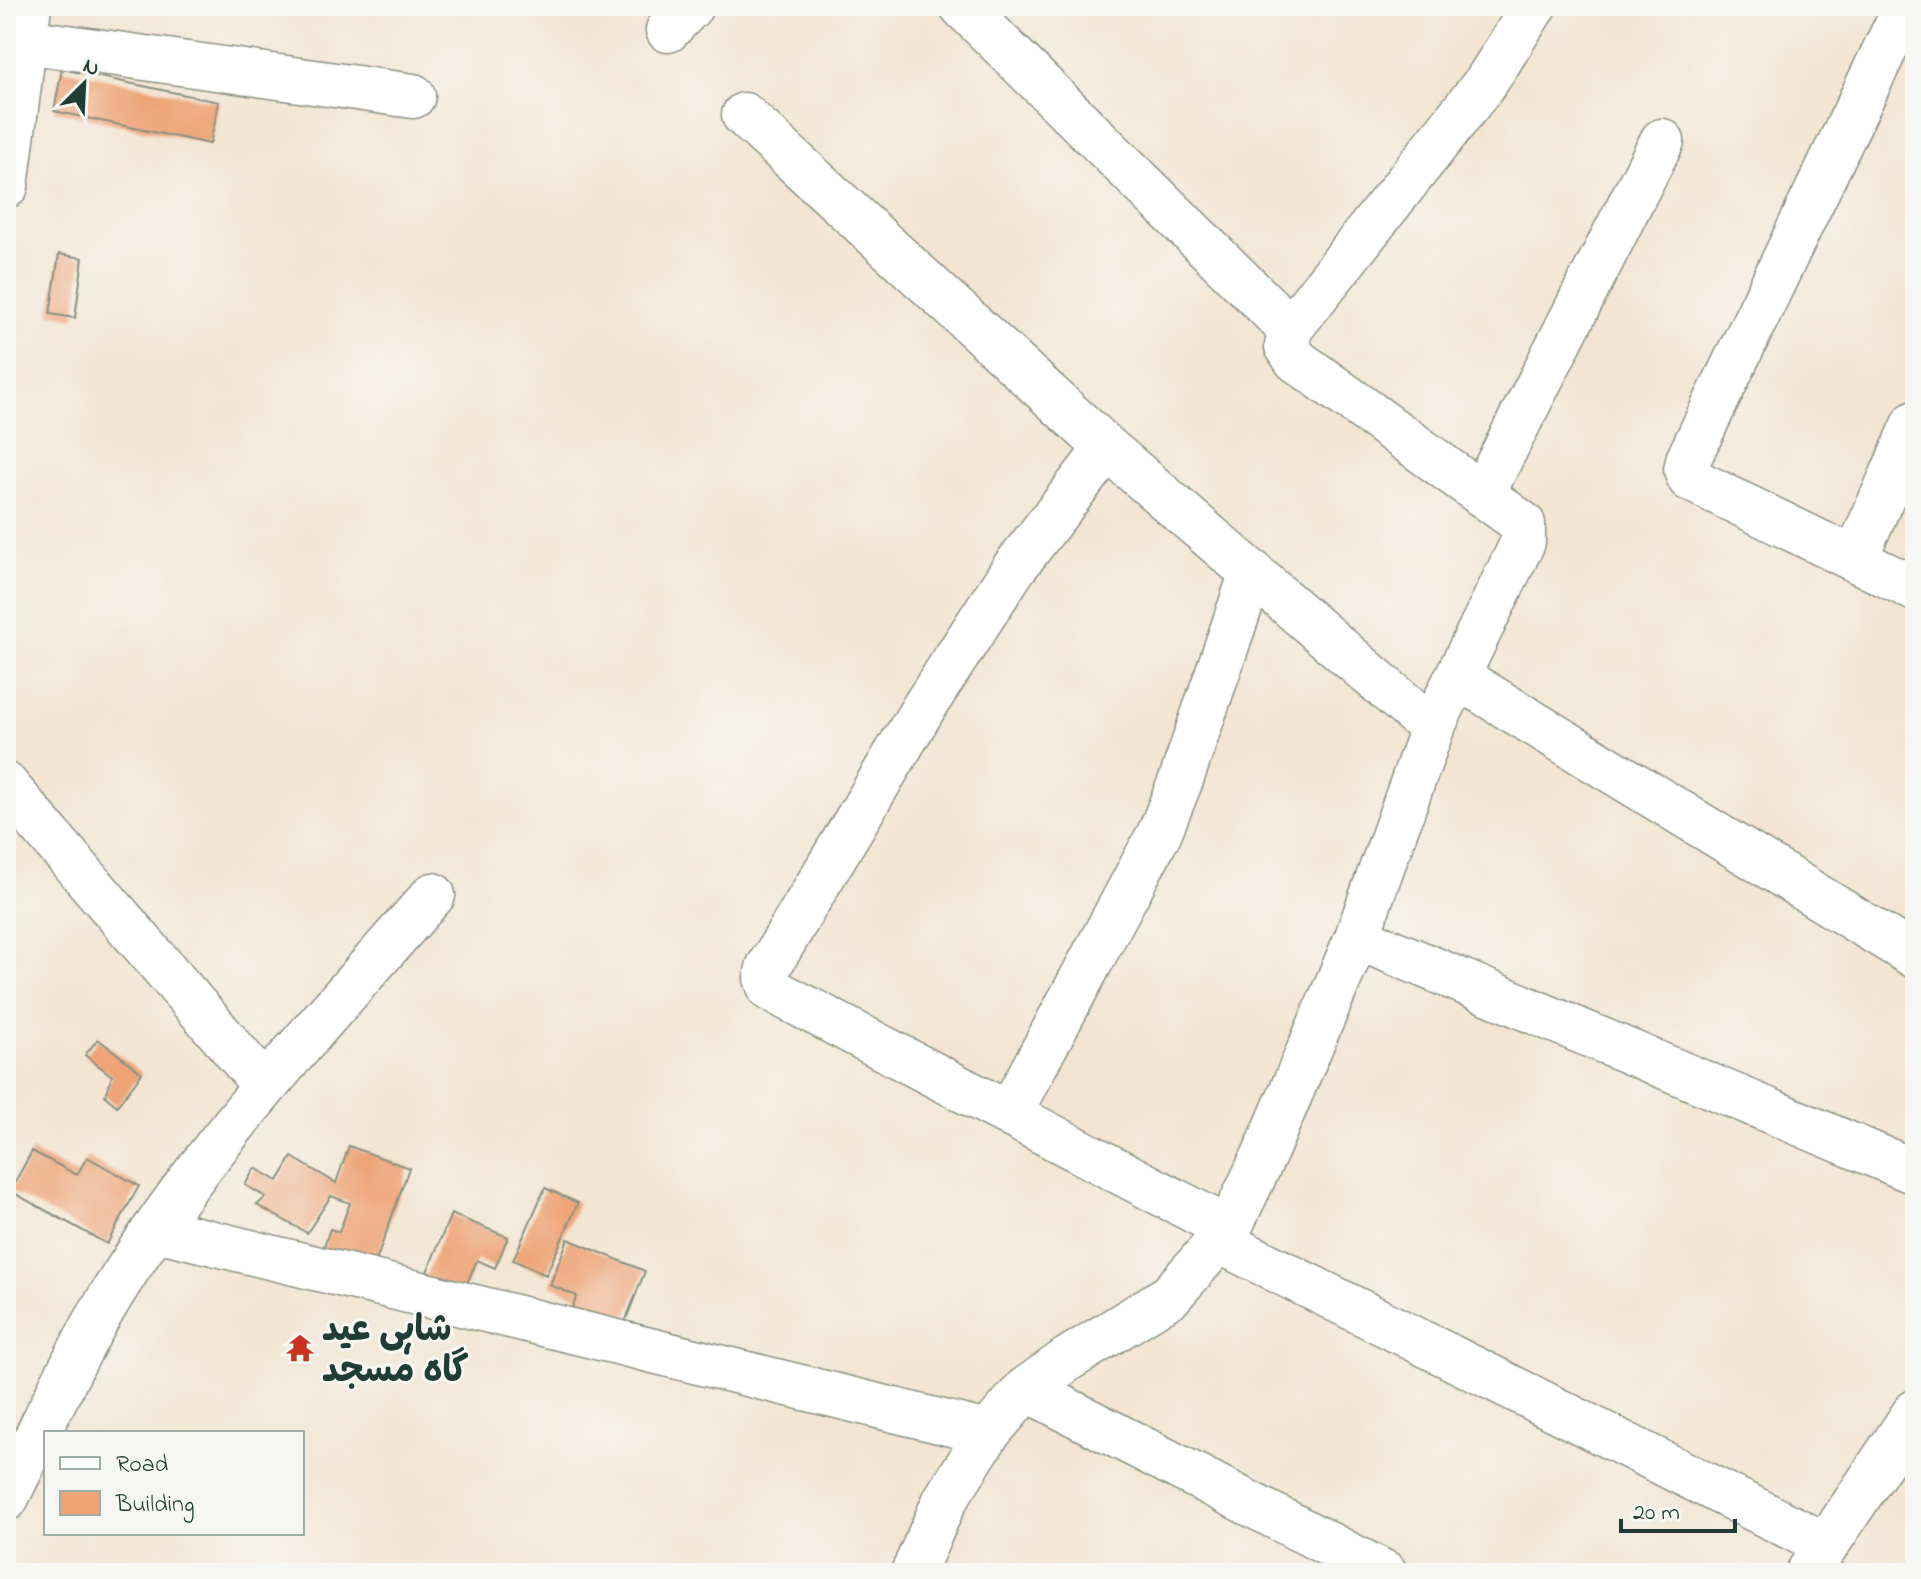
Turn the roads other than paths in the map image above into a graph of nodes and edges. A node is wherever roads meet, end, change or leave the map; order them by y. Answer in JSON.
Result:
{"nodes":[{"id":1,"x":962,"y":6,"type":"edge"},
{"id":2,"x":1534,"y":6,"type":"edge"},
{"id":3,"x":1902,"y":14,"type":"edge"},
{"id":4,"x":27,"y":23,"type":"edge"},
{"id":5,"x":413,"y":96,"type":"dead end"},
{"id":6,"x":744,"y":115,"type":"dead end"},
{"id":7,"x":1662,"y":141,"type":"dead end"},
{"id":8,"x":6,"y":186,"type":"edge"},
{"id":9,"x":1290,"y":329,"type":"junction"},
{"id":10,"x":1915,"y":423,"type":"edge"},
{"id":11,"x":1107,"y":448,"type":"junction"},
{"id":12,"x":1482,"y":495,"type":"junction"},
{"id":13,"x":1855,"y":559,"type":"junction"},
{"id":14,"x":1252,"y":572,"type":"junction"},
{"id":15,"x":1915,"y":589,"type":"edge"},
{"id":16,"x":1458,"y":677,"type":"junction"},
{"id":17,"x":1432,"y":728,"type":"junction"},
{"id":18,"x":6,"y":785,"type":"edge"},
{"id":19,"x":433,"y":895,"type":"dead end"},
{"id":20,"x":1357,"y":937,"type":"junction"},
{"id":21,"x":1915,"y":956,"type":"edge"},
{"id":22,"x":265,"y":1086,"type":"junction"},
{"id":23,"x":1009,"y":1114,"type":"junction"},
{"id":24,"x":1915,"y":1172,"type":"edge"},
{"id":25,"x":156,"y":1229,"type":"junction"},
{"id":26,"x":1224,"y":1235,"type":"junction"},
{"id":27,"x":1026,"y":1389,"type":"junction"},
{"id":28,"x":1915,"y":1412,"type":"edge"},
{"id":29,"x":988,"y":1433,"type":"junction"},
{"id":30,"x":6,"y":1499,"type":"edge"},
{"id":31,"x":1817,"y":1559,"type":"edge"},
{"id":32,"x":913,"y":1573,"type":"edge"},
{"id":33,"x":1385,"y":1573,"type":"edge"}],
"edges":[{"from":1,"to":9,"type":"street"},
{"from":2,"to":9,"type":"street"},
{"from":3,"to":13,"type":"street"},
{"from":4,"to":5,"type":"street"},
{"from":4,"to":8,"type":"street"},
{"from":6,"to":11,"type":"street"},
{"from":7,"to":12,"type":"street"},
{"from":9,"to":12,"type":"street"},
{"from":10,"to":13,"type":"street"},
{"from":11,"to":14,"type":"street"},
{"from":11,"to":23,"type":"street"},
{"from":12,"to":16,"type":"street"},
{"from":13,"to":15,"type":"street"},
{"from":14,"to":17,"type":"street"},
{"from":14,"to":23,"type":"street"},
{"from":16,"to":17,"type":"street"},
{"from":16,"to":21,"type":"street"},
{"from":17,"to":20,"type":"street"},
{"from":18,"to":22,"type":"street"},
{"from":19,"to":22,"type":"street"},
{"from":20,"to":24,"type":"street"},
{"from":20,"to":26,"type":"street"},
{"from":22,"to":25,"type":"street"},
{"from":23,"to":26,"type":"street"},
{"from":25,"to":29,"type":"street"},
{"from":25,"to":30,"type":"street"},
{"from":26,"to":27,"type":"street"},
{"from":26,"to":31,"type":"street"},
{"from":27,"to":29,"type":"street"},
{"from":27,"to":33,"type":"street"},
{"from":28,"to":31,"type":"street"},
{"from":29,"to":32,"type":"street"}]}
